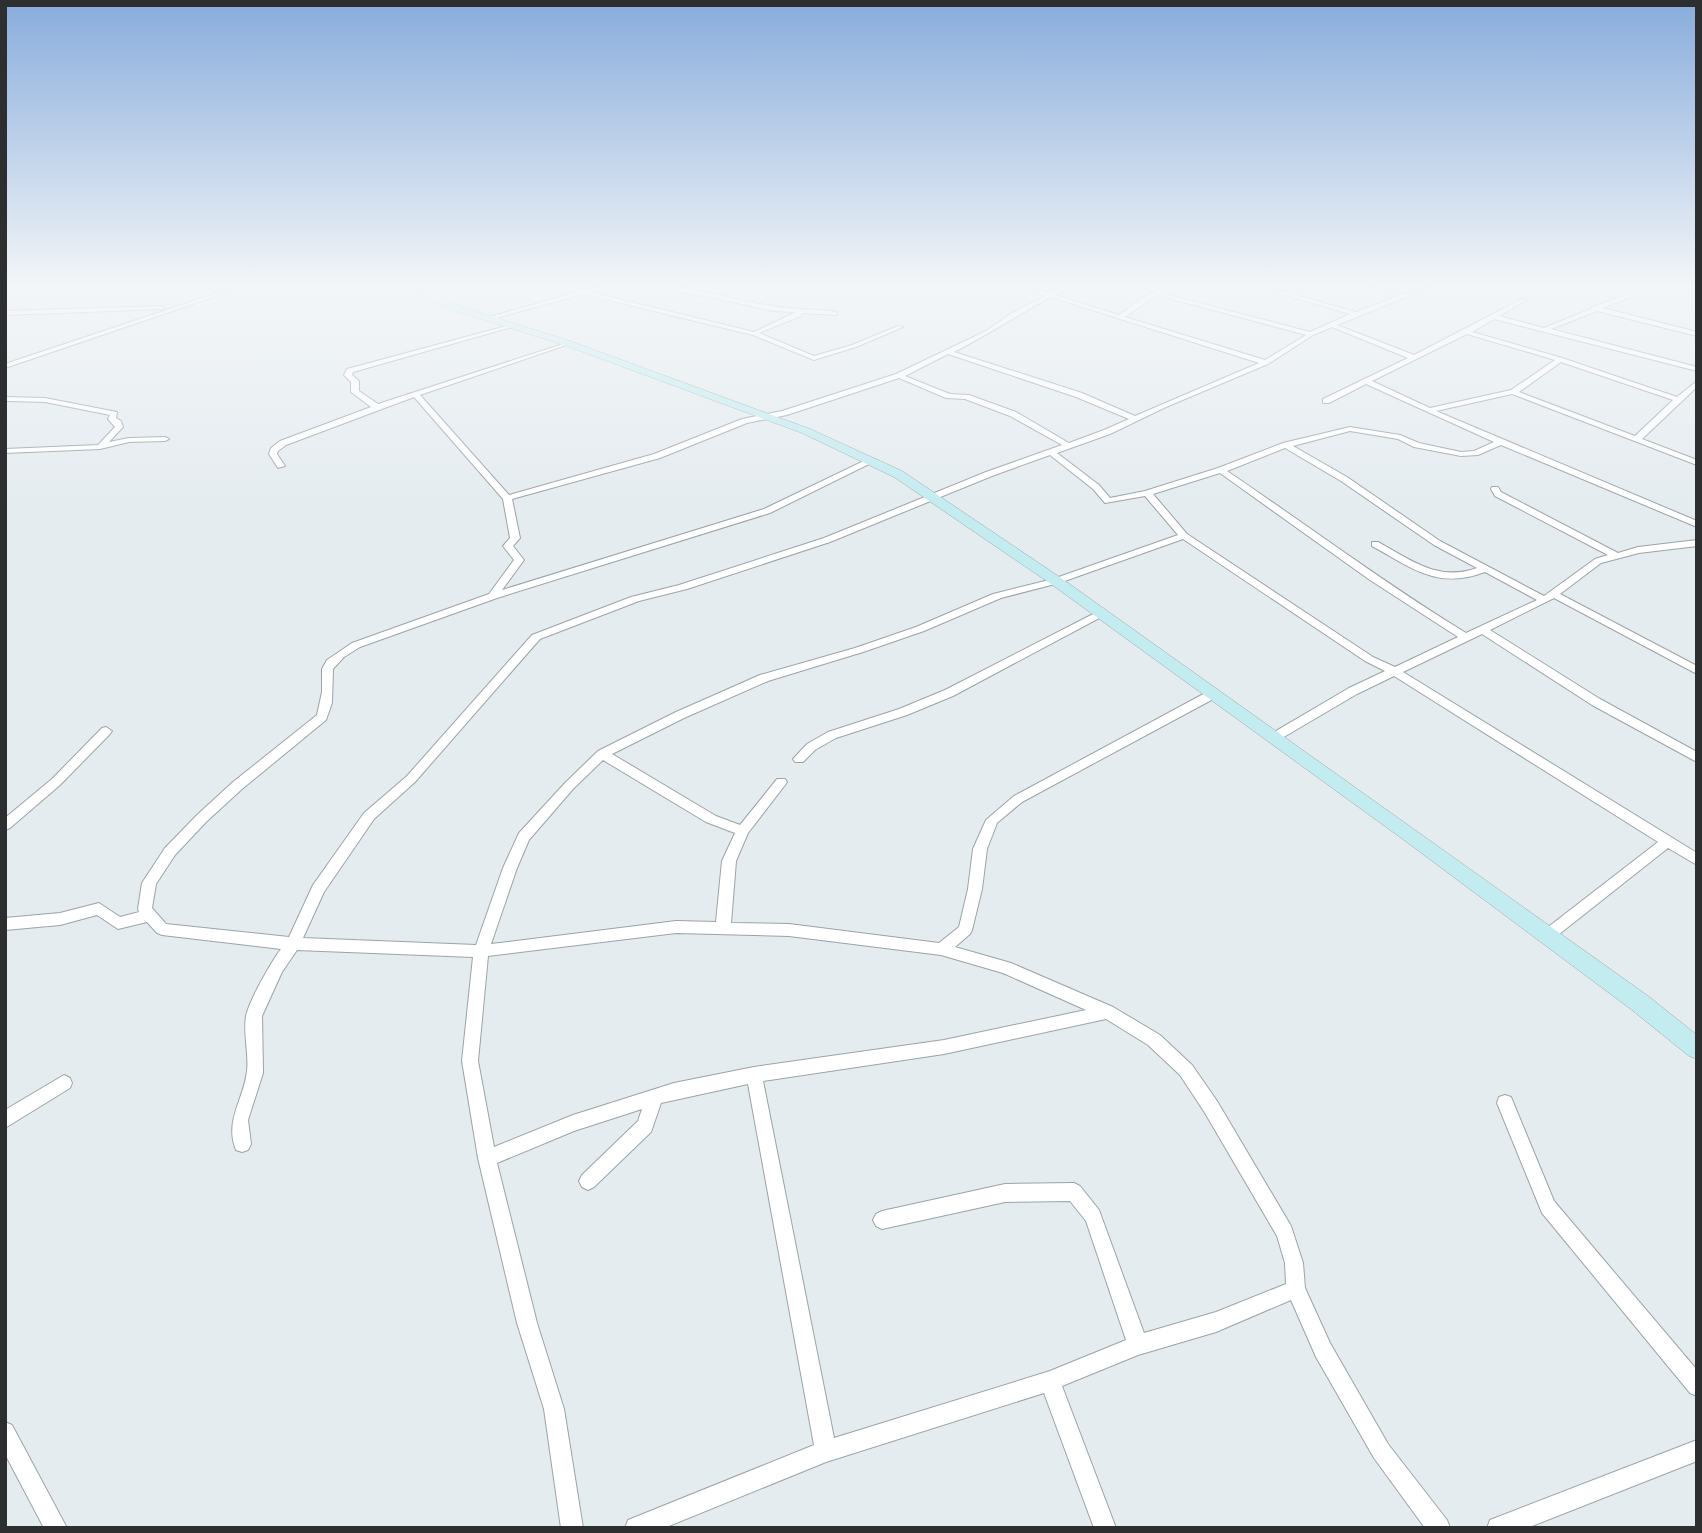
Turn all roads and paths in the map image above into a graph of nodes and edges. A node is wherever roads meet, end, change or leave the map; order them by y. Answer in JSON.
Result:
{"nodes":[{"id":1,"x":27,"y":359,"type":"edge"},
{"id":2,"x":395,"y":359,"type":"edge"},
{"id":3,"x":521,"y":359,"type":"edge"},
{"id":4,"x":609,"y":359,"type":"edge"},
{"id":5,"x":935,"y":359,"type":"edge"},
{"id":6,"x":967,"y":359,"type":"edge"},
{"id":7,"x":1252,"y":359,"type":"edge"},
{"id":8,"x":1273,"y":359,"type":"edge"},
{"id":9,"x":1409,"y":359,"type":"edge"},
{"id":10,"x":1560,"y":359,"type":"joint"},
{"id":11,"x":1660,"y":359,"type":"edge"},
{"id":12,"x":1266,"y":363,"type":"junction"},
{"id":13,"x":5,"y":366,"type":"edge"},
{"id":14,"x":1696,"y":368,"type":"edge"},
{"id":15,"x":899,"y":376,"type":"junction"},
{"id":16,"x":1365,"y":381,"type":"junction"},
{"id":17,"x":1697,"y":383,"type":"edge"},
{"id":18,"x":1513,"y":392,"type":"junction"},
{"id":19,"x":415,"y":394,"type":"junction"},
{"id":20,"x":1676,"y":399,"type":"junction"},
{"id":21,"x":6,"y":400,"type":"edge"},
{"id":22,"x":1326,"y":401,"type":"dead end"},
{"id":23,"x":377,"y":407,"type":"junction"},
{"id":24,"x":1429,"y":410,"type":"junction"},
{"id":25,"x":765,"y":417,"type":"junction"},
{"id":26,"x":1134,"y":418,"type":"junction"},
{"id":27,"x":165,"y":439,"type":"dead end"},
{"id":28,"x":1636,"y":440,"type":"junction"},
{"id":29,"x":1502,"y":442,"type":"junction"},
{"id":30,"x":1286,"y":445,"type":"junction"},
{"id":31,"x":1069,"y":446,"type":"junction"},
{"id":32,"x":100,"y":447,"type":"junction"},
{"id":33,"x":5,"y":451,"type":"edge"},
{"id":34,"x":1051,"y":452,"type":"junction"},
{"id":35,"x":873,"y":460,"type":"junction"},
{"id":36,"x":1697,"y":463,"type":"edge"},
{"id":37,"x":281,"y":466,"type":"dead end"},
{"id":38,"x":1221,"y":470,"type":"junction"},
{"id":39,"x":1495,"y":489,"type":"dead end"},
{"id":40,"x":1147,"y":493,"type":"junction"},
{"id":41,"x":933,"y":497,"type":"junction"},
{"id":42,"x":507,"y":498,"type":"junction"},
{"id":43,"x":1697,"y":524,"type":"edge"},
{"id":44,"x":1184,"y":536,"type":"junction"},
{"id":45,"x":1697,"y":543,"type":"edge"},
{"id":46,"x":1375,"y":544,"type":"dead end"},
{"id":47,"x":1615,"y":555,"type":"junction"},
{"id":48,"x":1484,"y":569,"type":"junction"},
{"id":49,"x":1056,"y":581,"type":"junction"},
{"id":50,"x":493,"y":596,"type":"junction"},
{"id":51,"x":1549,"y":597,"type":"junction"},
{"id":52,"x":1099,"y":614,"type":"junction"},
{"id":53,"x":1484,"y":631,"type":"junction"},
{"id":54,"x":1467,"y":638,"type":"junction"},
{"id":55,"x":1697,"y":671,"type":"edge"},
{"id":56,"x":1396,"y":672,"type":"junction"},
{"id":57,"x":1213,"y":694,"type":"junction"},
{"id":58,"x":106,"y":732,"type":"dead end"},
{"id":59,"x":1273,"y":738,"type":"junction"},
{"id":60,"x":603,"y":754,"type":"junction"},
{"id":61,"x":1697,"y":758,"type":"edge"},
{"id":62,"x":799,"y":759,"type":"dead end"},
{"id":63,"x":781,"y":782,"type":"dead end"},
{"id":64,"x":5,"y":825,"type":"edge"},
{"id":65,"x":743,"y":831,"type":"junction"},
{"id":66,"x":1667,"y":842,"type":"junction"},
{"id":67,"x":1697,"y":860,"type":"edge"},
{"id":68,"x":147,"y":916,"type":"junction"},
{"id":69,"x":5,"y":924,"type":"edge"},
{"id":70,"x":723,"y":928,"type":"junction"},
{"id":71,"x":1548,"y":935,"type":"junction"},
{"id":72,"x":293,"y":944,"type":"junction"},
{"id":73,"x":941,"y":949,"type":"junction"},
{"id":74,"x":481,"y":951,"type":"junction"},
{"id":75,"x":1108,"y":1012,"type":"junction"},
{"id":76,"x":1697,"y":1049,"type":"edge"},
{"id":77,"x":754,"y":1075,"type":"junction"},
{"id":78,"x":64,"y":1083,"type":"dead end"},
{"id":79,"x":655,"y":1096,"type":"junction"},
{"id":80,"x":1505,"y":1103,"type":"dead end"},
{"id":81,"x":5,"y":1120,"type":"edge"},
{"id":82,"x":242,"y":1144,"type":"dead end"},
{"id":83,"x":487,"y":1158,"type":"junction"},
{"id":84,"x":588,"y":1181,"type":"dead end"},
{"id":85,"x":882,"y":1220,"type":"dead end"},
{"id":86,"x":1296,"y":1289,"type":"junction"},
{"id":87,"x":1139,"y":1345,"type":"junction"},
{"id":88,"x":1049,"y":1381,"type":"junction"},
{"id":89,"x":1697,"y":1386,"type":"edge"},
{"id":90,"x":5,"y":1432,"type":"edge"},
{"id":91,"x":1697,"y":1450,"type":"edge"},
{"id":92,"x":826,"y":1451,"type":"junction"},
{"id":93,"x":56,"y":1528,"type":"edge"},
{"id":94,"x":572,"y":1528,"type":"edge"},
{"id":95,"x":636,"y":1528,"type":"edge"},
{"id":96,"x":1105,"y":1528,"type":"edge"},
{"id":97,"x":1439,"y":1528,"type":"edge"},
{"id":98,"x":1498,"y":1528,"type":"edge"}],
"edges":[{"from":1,"to":13,"type":"street"},
{"from":2,"to":23,"type":"street"},
{"from":3,"to":19,"type":"street"},
{"from":4,"to":25,"type":"street"},
{"from":5,"to":15,"type":"street"},
{"from":6,"to":26,"type":"street"},
{"from":7,"to":12,"type":"street"},
{"from":8,"to":12,"type":"street"},
{"from":9,"to":16,"type":"street"},
{"from":10,"to":18,"type":"street"},
{"from":10,"to":20,"type":"street"},
{"from":11,"to":14,"type":"street"},
{"from":12,"to":26,"type":"street"},
{"from":15,"to":25,"type":"street"},
{"from":15,"to":31,"type":"street"},
{"from":16,"to":22,"type":"street"},
{"from":16,"to":24,"type":"street"},
{"from":17,"to":20,"type":"street"},
{"from":18,"to":24,"type":"street"},
{"from":18,"to":28,"type":"street"},
{"from":19,"to":23,"type":"street"},
{"from":19,"to":42,"type":"street"},
{"from":20,"to":28,"type":"street"},
{"from":21,"to":32,"type":"street"},
{"from":23,"to":37,"type":"street"},
{"from":24,"to":29,"type":"street"},
{"from":25,"to":35,"type":"street"},
{"from":25,"to":42,"type":"street"},
{"from":26,"to":31,"type":"street"},
{"from":27,"to":32,"type":"street"},
{"from":28,"to":36,"type":"street"},
{"from":29,"to":30,"type":"street"},
{"from":29,"to":43,"type":"street"},
{"from":30,"to":38,"type":"street"},
{"from":30,"to":48,"type":"street"},
{"from":31,"to":34,"type":"street"},
{"from":32,"to":33,"type":"street"},
{"from":34,"to":40,"type":"street"},
{"from":34,"to":41,"type":"street"},
{"from":35,"to":41,"type":"street"},
{"from":35,"to":50,"type":"street"},
{"from":38,"to":40,"type":"street"},
{"from":38,"to":54,"type":"street"},
{"from":39,"to":47,"type":"street"},
{"from":40,"to":44,"type":"street"},
{"from":41,"to":49,"type":"street"},
{"from":41,"to":72,"type":"street"},
{"from":42,"to":50,"type":"street"},
{"from":44,"to":49,"type":"street"},
{"from":44,"to":56,"type":"street"},
{"from":45,"to":47,"type":"street"},
{"from":46,"to":48,"type":"street"},
{"from":47,"to":51,"type":"street"},
{"from":48,"to":51,"type":"street"},
{"from":49,"to":52,"type":"street"},
{"from":49,"to":60,"type":"street"},
{"from":50,"to":68,"type":"street"},
{"from":51,"to":53,"type":"street"},
{"from":51,"to":55,"type":"street"},
{"from":52,"to":57,"type":"street"},
{"from":52,"to":62,"type":"street"},
{"from":53,"to":54,"type":"street"},
{"from":53,"to":61,"type":"street"},
{"from":54,"to":56,"type":"street"},
{"from":56,"to":59,"type":"street"},
{"from":56,"to":66,"type":"street"},
{"from":57,"to":59,"type":"street"},
{"from":57,"to":73,"type":"street"},
{"from":58,"to":64,"type":"street"},
{"from":59,"to":71,"type":"street"},
{"from":60,"to":65,"type":"street"},
{"from":60,"to":74,"type":"street"},
{"from":63,"to":65,"type":"street"},
{"from":65,"to":70,"type":"street"},
{"from":66,"to":67,"type":"street"},
{"from":66,"to":71,"type":"street"},
{"from":68,"to":69,"type":"street"},
{"from":68,"to":72,"type":"street"},
{"from":70,"to":73,"type":"street"},
{"from":70,"to":74,"type":"street"},
{"from":71,"to":76,"type":"street"},
{"from":72,"to":74,"type":"street"},
{"from":72,"to":82,"type":"street"},
{"from":73,"to":75,"type":"street"},
{"from":74,"to":83,"type":"street"},
{"from":75,"to":77,"type":"street"},
{"from":75,"to":86,"type":"street"},
{"from":77,"to":79,"type":"street"},
{"from":77,"to":92,"type":"street"},
{"from":78,"to":81,"type":"street"},
{"from":79,"to":83,"type":"street"},
{"from":79,"to":84,"type":"street"},
{"from":80,"to":89,"type":"street"},
{"from":83,"to":94,"type":"street"},
{"from":85,"to":87,"type":"street"},
{"from":86,"to":87,"type":"street"},
{"from":86,"to":97,"type":"street"},
{"from":87,"to":88,"type":"street"},
{"from":88,"to":92,"type":"street"},
{"from":88,"to":96,"type":"street"},
{"from":90,"to":93,"type":"street"},
{"from":91,"to":98,"type":"street"},
{"from":92,"to":95,"type":"street"}]}
